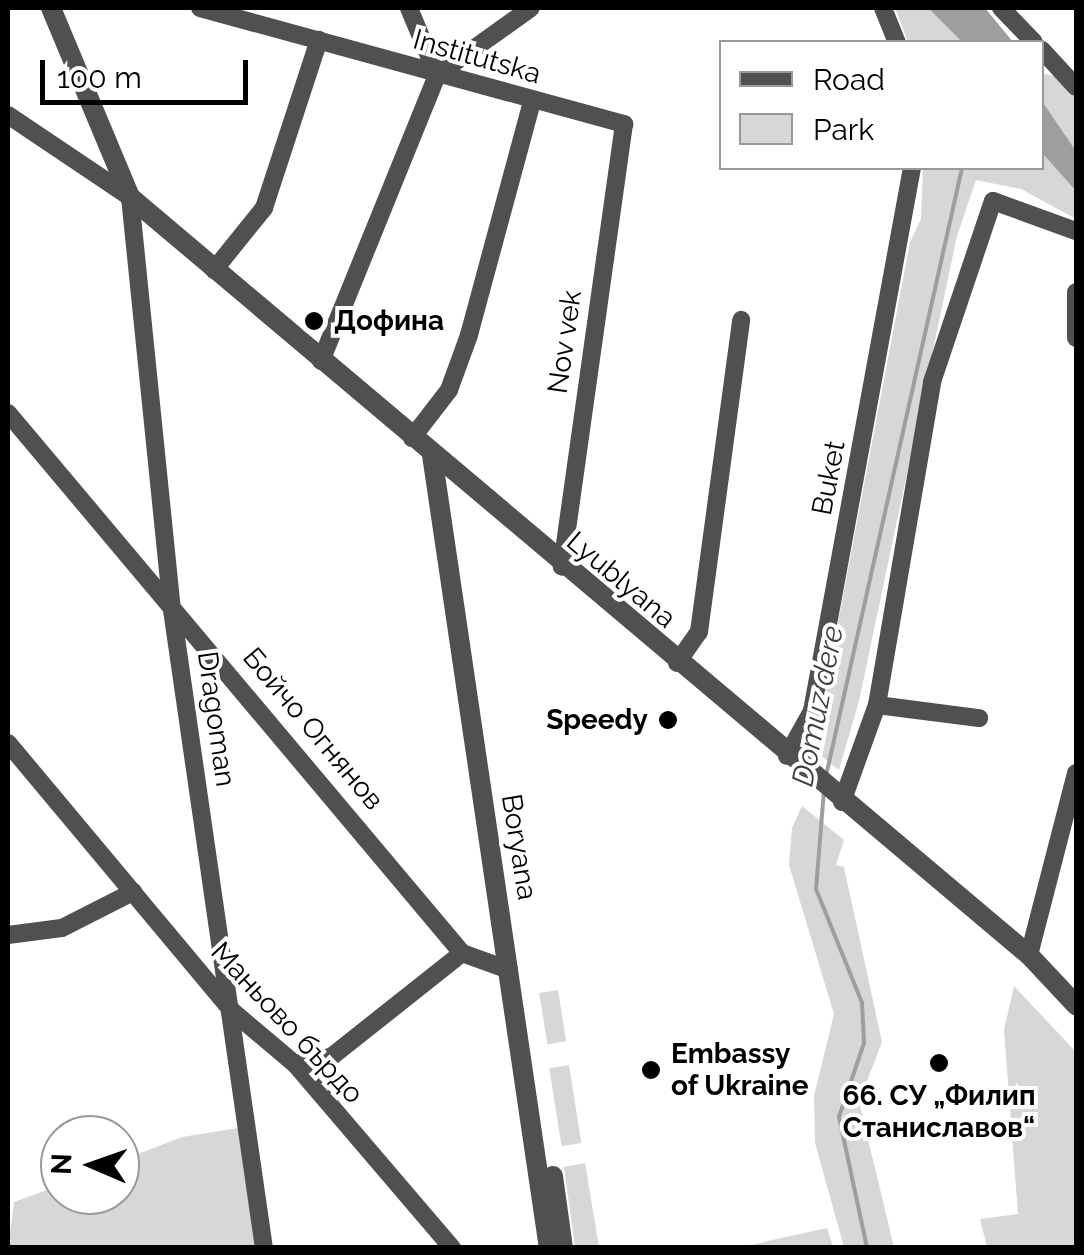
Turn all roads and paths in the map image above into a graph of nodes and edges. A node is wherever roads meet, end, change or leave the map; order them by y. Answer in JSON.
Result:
{"nodes":[{"id":1,"x":51,"y":8,"type":"edge"},
{"id":2,"x":200,"y":8,"type":"edge"},
{"id":3,"x":409,"y":8,"type":"edge"},
{"id":4,"x":531,"y":8,"type":"edge"},
{"id":5,"x":883,"y":8,"type":"edge"},
{"id":6,"x":1001,"y":8,"type":"edge"},
{"id":7,"x":319,"y":40,"type":"junction"},
{"id":8,"x":897,"y":40,"type":"edge"},
{"id":9,"x":1032,"y":40,"type":"edge"},
{"id":10,"x":1044,"y":52,"type":"edge"},
{"id":11,"x":437,"y":75,"type":"junction"},
{"id":12,"x":1076,"y":87,"type":"edge"},
{"id":13,"x":532,"y":101,"type":"junction"},
{"id":14,"x":8,"y":115,"type":"edge"},
{"id":15,"x":624,"y":124,"type":"joint"},
{"id":16,"x":912,"y":170,"type":"edge"},
{"id":17,"x":130,"y":197,"type":"junction"},
{"id":18,"x":1076,"y":231,"type":"edge"},
{"id":19,"x":214,"y":270,"type":"junction"},
{"id":20,"x":1076,"y":292,"type":"edge"},
{"id":21,"x":741,"y":320,"type":"dead end"},
{"id":22,"x":1076,"y":338,"type":"edge"},
{"id":23,"x":322,"y":362,"type":"junction"},
{"id":24,"x":8,"y":413,"type":"edge"},
{"id":25,"x":412,"y":438,"type":"junction"},
{"id":26,"x":439,"y":461,"type":"junction"},
{"id":27,"x":562,"y":567,"type":"junction"},
{"id":28,"x":171,"y":603,"type":"junction"},
{"id":29,"x":677,"y":662,"type":"junction"},
{"id":30,"x":877,"y":705,"type":"junction"},
{"id":31,"x":979,"y":718,"type":"dead end"},
{"id":32,"x":8,"y":743,"type":"edge"},
{"id":33,"x":787,"y":756,"type":"junction"},
{"id":34,"x":1076,"y":773,"type":"edge"},
{"id":35,"x":839,"y":799,"type":"junction"},
{"id":36,"x":133,"y":892,"type":"junction"},
{"id":37,"x":8,"y":936,"type":"edge"},
{"id":38,"x":462,"y":953,"type":"junction"},
{"id":39,"x":1028,"y":955,"type":"junction"},
{"id":40,"x":509,"y":970,"type":"junction"},
{"id":41,"x":1076,"y":1005,"type":"edge"},
{"id":42,"x":232,"y":1011,"type":"junction"},
{"id":43,"x":294,"y":1064,"type":"junction"},
{"id":44,"x":264,"y":1248,"type":"edge"},
{"id":45,"x":452,"y":1248,"type":"edge"},
{"id":46,"x":549,"y":1248,"type":"edge"},
{"id":47,"x":564,"y":1248,"type":"edge"}],
"edges":[{"from":1,"to":17,"type":"street","name":"Lyublyana"},
{"from":2,"to":7,"type":"street","name":"Institutska"},
{"from":3,"to":11,"type":"street"},
{"from":4,"to":11,"type":"street"},
{"from":5,"to":8,"type":"street"},
{"from":6,"to":9,"type":"street"},
{"from":7,"to":11,"type":"street","name":"Institutska"},
{"from":7,"to":19,"type":"street"},
{"from":10,"to":12,"type":"street"},
{"from":11,"to":13,"type":"street","name":"Institutska"},
{"from":11,"to":23,"type":"street"},
{"from":13,"to":15,"type":"street","name":"Institutska"},
{"from":13,"to":25,"type":"street"},
{"from":14,"to":17,"type":"street","name":"Lyublyana"},
{"from":15,"to":27,"type":"street","name":"Nov vek"},
{"from":16,"to":33,"type":"street","name":"Buket"},
{"from":17,"to":19,"type":"street","name":"Lyublyana"},
{"from":17,"to":28,"type":"street","name":"Dragoman"},
{"from":18,"to":30,"type":"street"},
{"from":19,"to":23,"type":"street","name":"Lyublyana"},
{"from":20,"to":22,"type":"street"},
{"from":21,"to":29,"type":"street"},
{"from":23,"to":25,"type":"street","name":"Lyublyana"},
{"from":24,"to":28,"type":"street","name":"Бойчо Огнянов"},
{"from":25,"to":26,"type":"street","name":"Lyublyana"},
{"from":26,"to":27,"type":"street","name":"Lyublyana"},
{"from":26,"to":40,"type":"street","name":"Boryana"},
{"from":26,"to":47,"type":"street","name":"Boryana"},
{"from":27,"to":29,"type":"street","name":"Lyublyana"},
{"from":28,"to":38,"type":"street","name":"Бойчо Огнянов"},
{"from":28,"to":42,"type":"street","name":"Dragoman"},
{"from":29,"to":33,"type":"street","name":"Lyublyana"},
{"from":30,"to":31,"type":"street"},
{"from":30,"to":35,"type":"street"},
{"from":32,"to":36,"type":"street","name":"Маньово бърдо"},
{"from":33,"to":35,"type":"street","name":"Lyublyana"},
{"from":34,"to":39,"type":"street"},
{"from":35,"to":39,"type":"street","name":"Lyublyana"},
{"from":36,"to":37,"type":"street"},
{"from":36,"to":42,"type":"street","name":"Маньово бърдо"},
{"from":38,"to":40,"type":"street"},
{"from":38,"to":43,"type":"street"},
{"from":39,"to":41,"type":"street","name":"Lyublyana"},
{"from":40,"to":46,"type":"street","name":"Boryana"},
{"from":42,"to":43,"type":"street","name":"Маньово бърдо"},
{"from":42,"to":44,"type":"street","name":"Dragoman"},
{"from":43,"to":45,"type":"street","name":"Маньово бърдо"}]}
